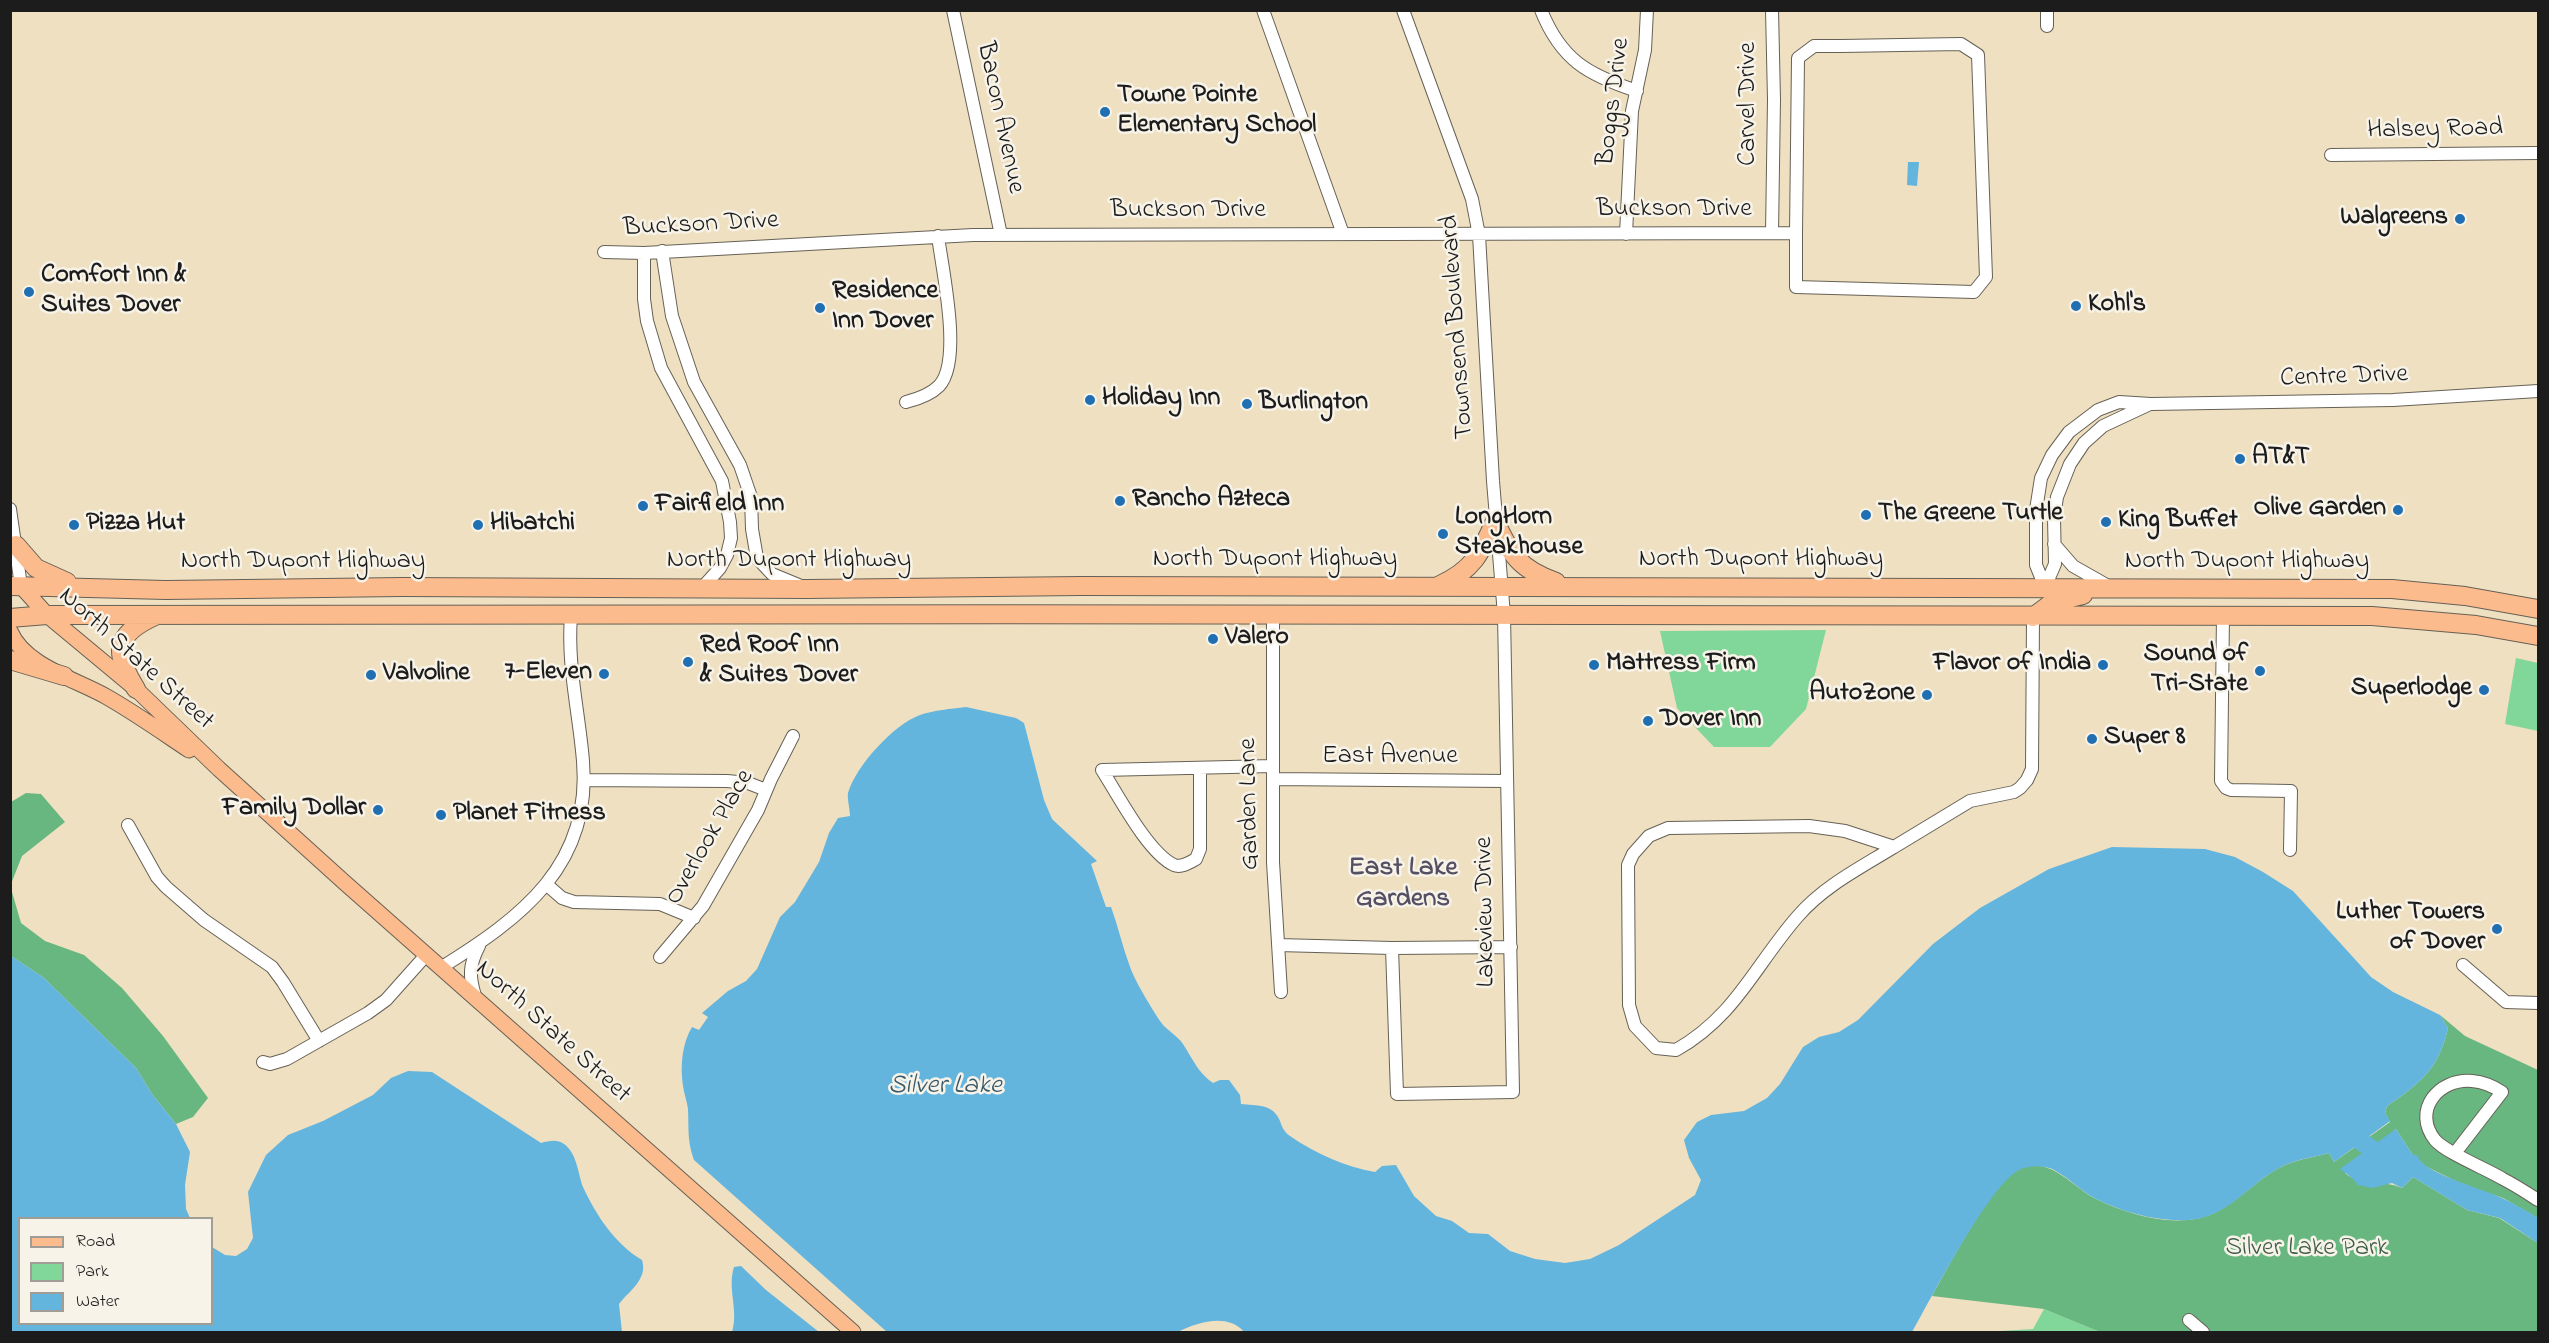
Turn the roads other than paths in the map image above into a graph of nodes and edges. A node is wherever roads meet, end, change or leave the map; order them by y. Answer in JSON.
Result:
{"nodes":[{"id":1,"x":953,"y":10,"type":"edge"},
{"id":2,"x":1263,"y":10,"type":"edge"},
{"id":3,"x":1403,"y":10,"type":"edge"},
{"id":4,"x":1541,"y":10,"type":"edge"},
{"id":5,"x":1647,"y":10,"type":"edge"},
{"id":6,"x":1772,"y":10,"type":"edge"},
{"id":7,"x":2047,"y":10,"type":"edge"},
{"id":8,"x":2047,"y":26,"type":"dead end"},
{"id":9,"x":1637,"y":91,"type":"junction"},
{"id":10,"x":1774,"y":100,"type":"junction"},
{"id":11,"x":1796,"y":104,"type":"junction"},
{"id":12,"x":2538,"y":153,"type":"edge"},
{"id":13,"x":2331,"y":155,"type":"dead end"},
{"id":14,"x":1772,"y":233,"type":"junction"},
{"id":15,"x":1797,"y":233,"type":"junction"},
{"id":16,"x":1343,"y":234,"type":"junction"},
{"id":17,"x":1626,"y":234,"type":"junction"},
{"id":18,"x":1001,"y":235,"type":"junction"},
{"id":19,"x":1479,"y":235,"type":"junction"},
{"id":20,"x":938,"y":236,"type":"junction"},
{"id":21,"x":662,"y":251,"type":"junction"},
{"id":22,"x":604,"y":252,"type":"dead end"},
{"id":23,"x":644,"y":253,"type":"junction"},
{"id":24,"x":2538,"y":391,"type":"edge"},
{"id":25,"x":699,"y":392,"type":"junction"},
{"id":26,"x":906,"y":402,"type":"dead end"},
{"id":27,"x":680,"y":404,"type":"junction"},
{"id":28,"x":2151,"y":404,"type":"junction"},
{"id":29,"x":10,"y":509,"type":"edge"},
{"id":30,"x":1495,"y":521,"type":"junction"},
{"id":31,"x":2054,"y":544,"type":"junction"},
{"id":32,"x":16,"y":545,"type":"junction"},
{"id":33,"x":16,"y":586,"type":"edge"},
{"id":34,"x":77,"y":586,"type":"junction"},
{"id":35,"x":1569,"y":586,"type":"junction"},
{"id":36,"x":1436,"y":587,"type":"junction"},
{"id":37,"x":1501,"y":587,"type":"junction"},
{"id":38,"x":2045,"y":587,"type":"junction"},
{"id":39,"x":702,"y":588,"type":"junction"},
{"id":40,"x":877,"y":588,"type":"junction"},
{"id":41,"x":2111,"y":588,"type":"junction"},
{"id":42,"x":2316,"y":588,"type":"junction"},
{"id":43,"x":626,"y":589,"type":"junction"},
{"id":44,"x":807,"y":589,"type":"junction"},
{"id":45,"x":166,"y":590,"type":"junction"},
{"id":46,"x":2538,"y":609,"type":"edge"},
{"id":47,"x":804,"y":614,"type":"junction"},
{"id":48,"x":47,"y":615,"type":"junction"},
{"id":49,"x":105,"y":615,"type":"junction"},
{"id":50,"x":157,"y":615,"type":"junction"},
{"id":51,"x":1273,"y":615,"type":"junction"},
{"id":52,"x":1504,"y":615,"type":"junction"},
{"id":53,"x":2223,"y":615,"type":"junction"},
{"id":54,"x":572,"y":616,"type":"junction"},
{"id":55,"x":2000,"y":616,"type":"junction"},
{"id":56,"x":2033,"y":617,"type":"junction"},
{"id":57,"x":10,"y":618,"type":"edge"},
{"id":58,"x":10,"y":632,"type":"edge"},
{"id":59,"x":2538,"y":636,"type":"edge"},
{"id":60,"x":10,"y":660,"type":"edge"},
{"id":61,"x":64,"y":676,"type":"junction"},
{"id":62,"x":136,"y":689,"type":"junction"},
{"id":63,"x":794,"y":736,"type":"dead end"},
{"id":64,"x":1273,"y":766,"type":"junction"},
{"id":65,"x":1200,"y":768,"type":"junction"},
{"id":66,"x":219,"y":769,"type":"junction"},
{"id":67,"x":1273,"y":779,"type":"junction"},
{"id":68,"x":584,"y":780,"type":"junction"},
{"id":69,"x":1507,"y":781,"type":"junction"},
{"id":70,"x":766,"y":790,"type":"junction"},
{"id":71,"x":128,"y":825,"type":"dead end"},
{"id":72,"x":1894,"y":847,"type":"junction"},
{"id":73,"x":2290,"y":850,"type":"dead end"},
{"id":74,"x":546,"y":884,"type":"junction"},
{"id":75,"x":694,"y":918,"type":"junction"},
{"id":76,"x":481,"y":943,"type":"junction"},
{"id":77,"x":1278,"y":945,"type":"junction"},
{"id":78,"x":1511,"y":947,"type":"junction"},
{"id":79,"x":1392,"y":948,"type":"junction"},
{"id":80,"x":427,"y":954,"type":"junction"},
{"id":81,"x":660,"y":957,"type":"dead end"},
{"id":82,"x":2463,"y":964,"type":"dead end"},
{"id":83,"x":442,"y":968,"type":"junction"},
{"id":84,"x":1281,"y":992,"type":"dead end"},
{"id":85,"x":475,"y":996,"type":"junction"},
{"id":86,"x":2538,"y":1003,"type":"edge"},
{"id":87,"x":319,"y":1041,"type":"junction"},
{"id":88,"x":262,"y":1062,"type":"dead end"},
{"id":89,"x":2455,"y":1153,"type":"junction"},
{"id":90,"x":2538,"y":1200,"type":"edge"},
{"id":91,"x":2189,"y":1320,"type":"dead end"},
{"id":92,"x":853,"y":1332,"type":"edge"},
{"id":93,"x":2202,"y":1332,"type":"edge"}],
"edges":[{"from":1,"to":18,"type":"street","name":"Bacon Avenue"},
{"from":2,"to":16,"type":"street"},
{"from":3,"to":19,"type":"street","name":"Townsend Boulevard"},
{"from":4,"to":9,"type":"street"},
{"from":5,"to":9,"type":"street","name":"Boggs Drive"},
{"from":6,"to":10,"type":"street","name":"Carvel Drive"},
{"from":7,"to":8,"type":"street"},
{"from":9,"to":17,"type":"street","name":"Boggs Drive"},
{"from":10,"to":11,"type":"street"},
{"from":10,"to":14,"type":"street","name":"Carvel Drive"},
{"from":11,"to":15,"type":"street"},
{"from":11,"to":15,"type":"street"},
{"from":12,"to":13,"type":"street","name":"Halsey Road"},
{"from":14,"to":15,"type":"street","name":"Buckson Drive"},
{"from":14,"to":17,"type":"street","name":"Buckson Drive"},
{"from":16,"to":18,"type":"street","name":"Buckson Drive"},
{"from":16,"to":19,"type":"street","name":"Buckson Drive"},
{"from":17,"to":19,"type":"street","name":"Buckson Drive"},
{"from":18,"to":20,"type":"street","name":"Buckson Drive"},
{"from":19,"to":30,"type":"street","name":"Townsend Boulevard"},
{"from":20,"to":21,"type":"street","name":"Buckson Drive"},
{"from":20,"to":26,"type":"street"},
{"from":21,"to":23,"type":"street","name":"Buckson Drive"},
{"from":21,"to":25,"type":"street"},
{"from":22,"to":23,"type":"street","name":"Buckson Drive"},
{"from":23,"to":27,"type":"street"},
{"from":24,"to":28,"type":"street","name":"Centre Drive"},
{"from":25,"to":27,"type":"street"},
{"from":25,"to":44,"type":"street"},
{"from":27,"to":39,"type":"street"},
{"from":28,"to":31,"type":"street","name":"Centre Drive"},
{"from":28,"to":38,"type":"street","name":"Centre Drive"},
{"from":29,"to":32,"type":"street"},
{"from":30,"to":35,"type":"highway"},
{"from":30,"to":36,"type":"highway"},
{"from":30,"to":37,"type":"street","name":"Townsend Boulevard"},
{"from":31,"to":38,"type":"street","name":"Centre Drive"},
{"from":31,"to":41,"type":"street"},
{"from":32,"to":33,"type":"street"},
{"from":32,"to":34,"type":"highway"},
{"from":33,"to":34,"type":"highway","name":"North Dupont Highway"},
{"from":33,"to":48,"type":"main road","name":"North State Street"},
{"from":34,"to":45,"type":"highway","name":"North Dupont Highway"},
{"from":35,"to":37,"type":"highway","name":"North Dupont Highway"},
{"from":35,"to":38,"type":"highway","name":"North Dupont Highway"},
{"from":36,"to":37,"type":"highway","name":"North Dupont Highway"},
{"from":36,"to":40,"type":"highway","name":"North Dupont Highway"},
{"from":37,"to":52,"type":"street","name":"Townsend Boulevard"},
{"from":38,"to":41,"type":"highway","name":"North Dupont Highway"},
{"from":38,"to":55,"type":"highway"},
{"from":39,"to":43,"type":"highway","name":"North Dupont Highway"},
{"from":39,"to":44,"type":"highway","name":"North Dupont Highway"},
{"from":40,"to":44,"type":"highway","name":"North Dupont Highway"},
{"from":40,"to":47,"type":"highway"},
{"from":41,"to":42,"type":"highway","name":"North Dupont Highway"},
{"from":41,"to":56,"type":"highway"},
{"from":42,"to":46,"type":"highway","name":"North Dupont Highway"},
{"from":42,"to":53,"type":"highway"},
{"from":43,"to":45,"type":"highway","name":"North Dupont Highway"},
{"from":43,"to":54,"type":"highway"},
{"from":45,"to":49,"type":"highway"},
{"from":47,"to":51,"type":"highway","name":"North Dupont Highway"},
{"from":47,"to":54,"type":"highway","name":"North Dupont Highway"},
{"from":48,"to":49,"type":"highway","name":"North Dupont Highway"},
{"from":48,"to":57,"type":"highway","name":"North Dupont Highway"},
{"from":48,"to":62,"type":"main road","name":"North State Street"},
{"from":49,"to":50,"type":"highway","name":"North Dupont Highway"},
{"from":50,"to":54,"type":"highway","name":"North Dupont Highway"},
{"from":50,"to":62,"type":"highway"},
{"from":51,"to":52,"type":"highway","name":"North Dupont Highway"},
{"from":51,"to":64,"type":"street","name":"Garden Lane"},
{"from":52,"to":55,"type":"highway","name":"North Dupont Highway"},
{"from":52,"to":69,"type":"street","name":"Lakeview Drive"},
{"from":53,"to":56,"type":"highway","name":"North Dupont Highway"},
{"from":53,"to":59,"type":"highway","name":"North Dupont Highway"},
{"from":53,"to":73,"type":"street"},
{"from":54,"to":68,"type":"street"},
{"from":55,"to":56,"type":"highway","name":"North Dupont Highway"},
{"from":56,"to":72,"type":"street"},
{"from":58,"to":61,"type":"main road","name":"North State Street"},
{"from":60,"to":61,"type":"highway"},
{"from":61,"to":66,"type":"main road","name":"North State Street"},
{"from":62,"to":66,"type":"main road","name":"North State Street"},
{"from":63,"to":70,"type":"street","name":"Overlook Place"},
{"from":64,"to":65,"type":"street"},
{"from":64,"to":67,"type":"street","name":"Garden Lane"},
{"from":65,"to":65,"type":"street"},
{"from":66,"to":80,"type":"main road","name":"North State Street"},
{"from":67,"to":69,"type":"street","name":"East Avenue"},
{"from":67,"to":77,"type":"street","name":"Garden Lane"},
{"from":68,"to":70,"type":"street"},
{"from":68,"to":74,"type":"street"},
{"from":69,"to":78,"type":"street","name":"Lakeview Drive"},
{"from":70,"to":75,"type":"street","name":"Overlook Place"},
{"from":71,"to":87,"type":"street"},
{"from":72,"to":72,"type":"street"},
{"from":74,"to":75,"type":"street"},
{"from":74,"to":76,"type":"street"},
{"from":75,"to":81,"type":"street","name":"Overlook Place"},
{"from":76,"to":83,"type":"street"},
{"from":76,"to":85,"type":"street"},
{"from":77,"to":79,"type":"street"},
{"from":77,"to":84,"type":"street","name":"Garden Lane"},
{"from":78,"to":79,"type":"street"},
{"from":78,"to":79,"type":"street","name":"Lakeview Drive"},
{"from":80,"to":83,"type":"main road","name":"North State Street"},
{"from":80,"to":87,"type":"street"},
{"from":82,"to":86,"type":"street"},
{"from":83,"to":85,"type":"main road","name":"North State Street"},
{"from":85,"to":92,"type":"main road","name":"North State Street"},
{"from":87,"to":88,"type":"street"},
{"from":89,"to":89,"type":"street"},
{"from":89,"to":90,"type":"street"},
{"from":91,"to":93,"type":"street"}]}
